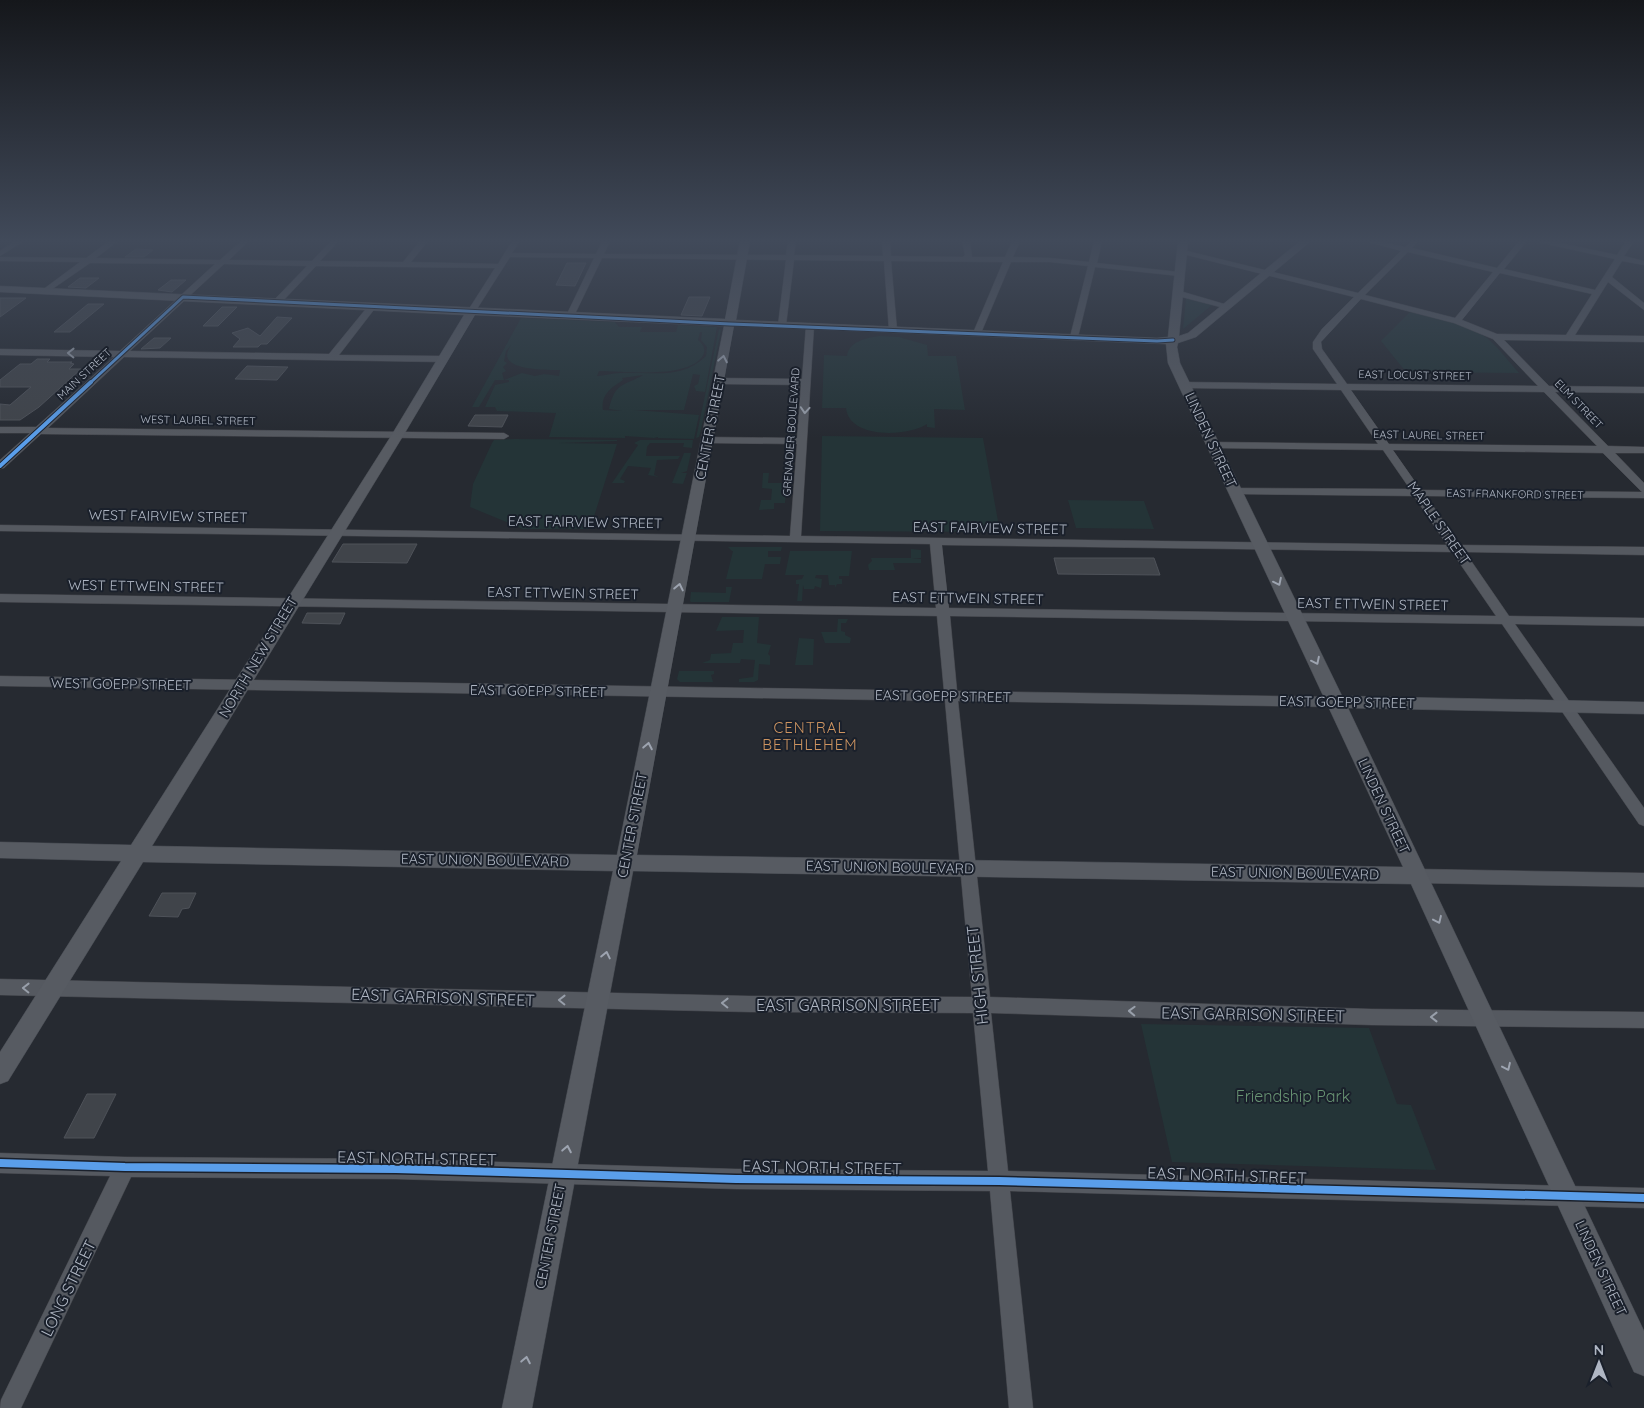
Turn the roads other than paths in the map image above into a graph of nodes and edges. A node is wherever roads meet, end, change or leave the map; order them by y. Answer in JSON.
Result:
{"nodes":[{"id":1,"x":172,"y":307,"type":"edge"},
{"id":2,"x":366,"y":307,"type":"edge"},
{"id":3,"x":372,"y":307,"type":"junction"},
{"id":4,"x":474,"y":307,"type":"edge"},
{"id":5,"x":574,"y":307,"type":"edge"},
{"id":6,"x":733,"y":307,"type":"edge"},
{"id":7,"x":784,"y":307,"type":"edge"},
{"id":8,"x":891,"y":307,"type":"edge"},
{"id":9,"x":988,"y":307,"type":"edge"},
{"id":10,"x":1082,"y":307,"type":"edge"},
{"id":11,"x":1176,"y":307,"type":"edge"},
{"id":12,"x":1225,"y":307,"type":"edge"},
{"id":13,"x":1350,"y":307,"type":"edge"},
{"id":14,"x":1402,"y":307,"type":"edge"},
{"id":15,"x":1469,"y":307,"type":"edge"},
{"id":16,"x":1588,"y":307,"type":"edge"},
{"id":17,"x":471,"y":312,"type":"junction"},
{"id":18,"x":570,"y":316,"type":"junction"},
{"id":19,"x":1457,"y":321,"type":"junction"},
{"id":20,"x":730,"y":324,"type":"junction"},
{"id":21,"x":782,"y":325,"type":"junction"},
{"id":22,"x":810,"y":326,"type":"junction"},
{"id":23,"x":893,"y":330,"type":"junction"},
{"id":24,"x":977,"y":333,"type":"junction"},
{"id":25,"x":1192,"y":335,"type":"junction"},
{"id":26,"x":1074,"y":337,"type":"junction"},
{"id":27,"x":1496,"y":337,"type":"junction"},
{"id":28,"x":1569,"y":338,"type":"junction"},
{"id":29,"x":1644,"y":339,"type":"edge"},
{"id":30,"x":1173,"y":340,"type":"junction"},
{"id":31,"x":0,"y":352,"type":"edge"},
{"id":32,"x":120,"y":354,"type":"junction"},
{"id":33,"x":332,"y":357,"type":"junction"},
{"id":34,"x":442,"y":359,"type":"junction"},
{"id":35,"x":1174,"y":363,"type":"junction"},
{"id":36,"x":719,"y":380,"type":"junction"},
{"id":37,"x":807,"y":382,"type":"junction"},
{"id":38,"x":1185,"y":385,"type":"junction"},
{"id":39,"x":1344,"y":386,"type":"junction"},
{"id":40,"x":1546,"y":389,"type":"junction"},
{"id":41,"x":1644,"y":390,"type":"edge"},
{"id":42,"x":0,"y":430,"type":"edge"},
{"id":43,"x":38,"y":430,"type":"junction"},
{"id":44,"x":397,"y":436,"type":"junction"},
{"id":45,"x":504,"y":436,"type":"dead end"},
{"id":46,"x":707,"y":440,"type":"junction"},
{"id":47,"x":803,"y":441,"type":"junction"},
{"id":48,"x":1213,"y":445,"type":"junction"},
{"id":49,"x":1386,"y":447,"type":"junction"},
{"id":50,"x":1605,"y":449,"type":"junction"},
{"id":51,"x":1644,"y":450,"type":"edge"},
{"id":52,"x":0,"y":466,"type":"edge"},
{"id":53,"x":1644,"y":489,"type":"edge"},
{"id":54,"x":1235,"y":491,"type":"junction"},
{"id":55,"x":1418,"y":492,"type":"junction"},
{"id":56,"x":1644,"y":495,"type":"edge"},
{"id":57,"x":0,"y":528,"type":"edge"},
{"id":58,"x":335,"y":534,"type":"junction"},
{"id":59,"x":689,"y":538,"type":"junction"},
{"id":60,"x":795,"y":540,"type":"junction"},
{"id":61,"x":936,"y":542,"type":"junction"},
{"id":62,"x":1261,"y":546,"type":"junction"},
{"id":63,"x":1456,"y":548,"type":"junction"},
{"id":64,"x":1644,"y":550,"type":"edge"},
{"id":65,"x":0,"y":598,"type":"edge"},
{"id":66,"x":291,"y":604,"type":"junction"},
{"id":67,"x":674,"y":609,"type":"junction"},
{"id":68,"x":944,"y":612,"type":"junction"},
{"id":69,"x":1295,"y":617,"type":"junction"},
{"id":70,"x":1505,"y":620,"type":"junction"},
{"id":71,"x":1644,"y":622,"type":"edge"},
{"id":72,"x":0,"y":681,"type":"edge"},
{"id":73,"x":241,"y":686,"type":"junction"},
{"id":74,"x":659,"y":693,"type":"junction"},
{"id":75,"x":952,"y":696,"type":"junction"},
{"id":76,"x":1336,"y":702,"type":"junction"},
{"id":77,"x":1564,"y":706,"type":"junction"},
{"id":78,"x":1644,"y":708,"type":"edge"},
{"id":79,"x":1644,"y":820,"type":"edge"},
{"id":80,"x":0,"y":850,"type":"edge"},
{"id":81,"x":137,"y":853,"type":"junction"},
{"id":82,"x":625,"y":863,"type":"junction"},
{"id":83,"x":967,"y":868,"type":"junction"},
{"id":84,"x":1417,"y":876,"type":"junction"},
{"id":85,"x":1644,"y":880,"type":"edge"},
{"id":86,"x":0,"y":988,"type":"edge"},
{"id":87,"x":52,"y":989,"type":"junction"},
{"id":88,"x":597,"y":1001,"type":"junction"},
{"id":89,"x":980,"y":1005,"type":"junction"},
{"id":90,"x":1483,"y":1018,"type":"junction"},
{"id":91,"x":1644,"y":1020,"type":"edge"},
{"id":92,"x":0,"y":1073,"type":"edge"},
{"id":93,"x":0,"y":1164,"type":"edge"},
{"id":94,"x":126,"y":1167,"type":"junction"},
{"id":95,"x":562,"y":1174,"type":"junction"},
{"id":96,"x":999,"y":1181,"type":"junction"},
{"id":97,"x":1568,"y":1196,"type":"junction"},
{"id":98,"x":1644,"y":1198,"type":"edge"},
{"id":99,"x":1644,"y":1362,"type":"edge"},
{"id":100,"x":9,"y":1408,"type":"edge"},
{"id":101,"x":517,"y":1408,"type":"edge"},
{"id":102,"x":1021,"y":1408,"type":"edge"}],
"edges":[{"from":1,"to":32,"type":"street","name":"MAIN STREET"},
{"from":2,"to":3,"type":"main road"},
{"from":3,"to":17,"type":"main road"},
{"from":3,"to":33,"type":"street"},
{"from":4,"to":17,"type":"street","name":"NORTH NEW STREET"},
{"from":5,"to":18,"type":"street"},
{"from":6,"to":20,"type":"main road","name":"CENTER STREET"},
{"from":7,"to":21,"type":"street"},
{"from":8,"to":23,"type":"street"},
{"from":9,"to":24,"type":"street"},
{"from":10,"to":26,"type":"street"},
{"from":11,"to":30,"type":"main road","name":"LINDEN STREET"},
{"from":12,"to":25,"type":"main road"},
{"from":13,"to":39,"type":"street","name":"MAPLE STREET"},
{"from":14,"to":19,"type":"street"},
{"from":15,"to":19,"type":"street"},
{"from":16,"to":28,"type":"street"},
{"from":17,"to":18,"type":"main road"},
{"from":17,"to":34,"type":"main road","name":"NORTH NEW STREET"},
{"from":18,"to":20,"type":"main road"},
{"from":19,"to":27,"type":"street"},
{"from":20,"to":21,"type":"main road"},
{"from":36,"to":20,"type":"main road","name":"CENTER STREET","one_way":true},
{"from":21,"to":22,"type":"main road"},
{"from":22,"to":23,"type":"main road"},
{"from":22,"to":37,"type":"street","name":"GRENADIER BOULEVARD"},
{"from":23,"to":24,"type":"main road"},
{"from":24,"to":26,"type":"main road"},
{"from":25,"to":30,"type":"main road"},
{"from":25,"to":35,"type":"main road"},
{"from":26,"to":30,"type":"main road"},
{"from":27,"to":28,"type":"street"},
{"from":27,"to":40,"type":"street","name":"ELM STREET"},
{"from":28,"to":29,"type":"street"},
{"from":30,"to":35,"type":"main road","name":"LINDEN STREET"},
{"from":32,"to":31,"type":"street","one_way":true},
{"from":32,"to":33,"type":"street"},
{"from":32,"to":43,"type":"street","name":"MAIN STREET"},
{"from":33,"to":34,"type":"street"},
{"from":34,"to":44,"type":"main road","name":"NORTH NEW STREET"},
{"from":35,"to":38,"type":"main road","name":"LINDEN STREET"},
{"from":36,"to":37,"type":"street"},
{"from":36,"to":46,"type":"main road","name":"CENTER STREET"},
{"from":37,"to":47,"type":"street","name":"GRENADIER BOULEVARD","one_way":true},
{"from":38,"to":39,"type":"street","name":"EAST LOCUST STREET"},
{"from":38,"to":48,"type":"main road","name":"LINDEN STREET"},
{"from":39,"to":40,"type":"street","name":"EAST LOCUST STREET"},
{"from":39,"to":49,"type":"street","name":"MAPLE STREET"},
{"from":40,"to":41,"type":"street","name":"EAST LOCUST STREET"},
{"from":40,"to":50,"type":"street","name":"ELM STREET"},
{"from":42,"to":43,"type":"street","name":"WEST LAUREL STREET"},
{"from":43,"to":44,"type":"street","name":"WEST LAUREL STREET"},
{"from":43,"to":52,"type":"street","name":"MAIN STREET"},
{"from":44,"to":45,"type":"street"},
{"from":44,"to":58,"type":"main road","name":"NORTH NEW STREET"},
{"from":46,"to":47,"type":"street"},
{"from":46,"to":59,"type":"main road","name":"CENTER STREET"},
{"from":47,"to":60,"type":"street","name":"GRENADIER BOULEVARD"},
{"from":48,"to":49,"type":"street","name":"EAST LAUREL STREET"},
{"from":48,"to":54,"type":"main road","name":"LINDEN STREET"},
{"from":49,"to":50,"type":"street","name":"EAST LAUREL STREET"},
{"from":49,"to":55,"type":"street","name":"MAPLE STREET"},
{"from":50,"to":51,"type":"street","name":"EAST LAUREL STREET"},
{"from":50,"to":53,"type":"street","name":"ELM STREET"},
{"from":54,"to":55,"type":"street","name":"EAST FRANKFORD STREET"},
{"from":54,"to":62,"type":"main road","name":"LINDEN STREET"},
{"from":55,"to":56,"type":"street","name":"EAST FRANKFORD STREET"},
{"from":55,"to":63,"type":"street","name":"MAPLE STREET"},
{"from":57,"to":58,"type":"street","name":"WEST FAIRVIEW STREET"},
{"from":58,"to":59,"type":"street","name":"EAST FAIRVIEW STREET"},
{"from":58,"to":66,"type":"main road","name":"NORTH NEW STREET"},
{"from":59,"to":60,"type":"street","name":"EAST FAIRVIEW STREET"},
{"from":67,"to":59,"type":"main road","name":"CENTER STREET","one_way":true},
{"from":60,"to":61,"type":"street","name":"EAST FAIRVIEW STREET"},
{"from":61,"to":62,"type":"street","name":"EAST FAIRVIEW STREET"},
{"from":61,"to":68,"type":"street","name":"HIGH STREET"},
{"from":62,"to":63,"type":"street","name":"EAST FAIRVIEW STREET"},
{"from":62,"to":69,"type":"main road","name":"LINDEN STREET","one_way":true},
{"from":63,"to":64,"type":"street","name":"EAST FAIRVIEW STREET"},
{"from":63,"to":70,"type":"street","name":"MAPLE STREET"},
{"from":65,"to":66,"type":"street","name":"WEST ETTWEIN STREET"},
{"from":66,"to":67,"type":"street","name":"EAST ETTWEIN STREET"},
{"from":66,"to":73,"type":"main road","name":"NORTH NEW STREET"},
{"from":67,"to":68,"type":"street","name":"EAST ETTWEIN STREET"},
{"from":67,"to":74,"type":"main road","name":"CENTER STREET"},
{"from":68,"to":69,"type":"street","name":"EAST ETTWEIN STREET"},
{"from":68,"to":75,"type":"street","name":"HIGH STREET"},
{"from":69,"to":70,"type":"street","name":"EAST ETTWEIN STREET"},
{"from":69,"to":76,"type":"main road","name":"LINDEN STREET","one_way":true},
{"from":70,"to":71,"type":"street","name":"EAST ETTWEIN STREET"},
{"from":70,"to":77,"type":"street","name":"MAPLE STREET"},
{"from":72,"to":73,"type":"street","name":"WEST GOEPP STREET"},
{"from":73,"to":74,"type":"street","name":"EAST GOEPP STREET"},
{"from":73,"to":81,"type":"main road","name":"NORTH NEW STREET"},
{"from":74,"to":75,"type":"street","name":"EAST GOEPP STREET"},
{"from":82,"to":74,"type":"main road","name":"CENTER STREET","one_way":true},
{"from":75,"to":76,"type":"street","name":"EAST GOEPP STREET"},
{"from":75,"to":83,"type":"street","name":"HIGH STREET"},
{"from":76,"to":77,"type":"main road","name":"EAST GOEPP STREET"},
{"from":76,"to":84,"type":"main road","name":"LINDEN STREET"},
{"from":77,"to":78,"type":"main road","name":"EAST GOEPP STREET"},
{"from":77,"to":79,"type":"street","name":"MAPLE STREET"},
{"from":80,"to":81,"type":"main road","name":"EAST UNION BOULEVARD"},
{"from":81,"to":82,"type":"main road","name":"EAST UNION BOULEVARD"},
{"from":81,"to":87,"type":"main road","name":"NORTH NEW STREET"},
{"from":82,"to":83,"type":"main road","name":"EAST UNION BOULEVARD"},
{"from":88,"to":82,"type":"main road","name":"CENTER STREET","one_way":true},
{"from":83,"to":84,"type":"main road","name":"EAST UNION BOULEVARD"},
{"from":83,"to":89,"type":"street","name":"HIGH STREET"},
{"from":84,"to":85,"type":"street","name":"EAST UNION BOULEVARD"},
{"from":84,"to":90,"type":"main road","name":"LINDEN STREET","one_way":true},
{"from":87,"to":86,"type":"street","name":"EAST GARRISON STREET","one_way":true},
{"from":88,"to":87,"type":"street","name":"EAST GARRISON STREET","one_way":true},
{"from":87,"to":92,"type":"main road","name":"NORTH NEW STREET"},
{"from":89,"to":88,"type":"street","name":"EAST GARRISON STREET","one_way":true},
{"from":95,"to":88,"type":"main road","name":"CENTER STREET","one_way":true},
{"from":90,"to":89,"type":"street","name":"EAST GARRISON STREET","one_way":true},
{"from":89,"to":96,"type":"street","name":"HIGH STREET"},
{"from":90,"to":91,"type":"street","name":"EAST GARRISON STREET"},
{"from":90,"to":97,"type":"main road","name":"LINDEN STREET","one_way":true},
{"from":93,"to":94,"type":"street","name":"EAST NORTH STREET"},
{"from":94,"to":95,"type":"street","name":"EAST NORTH STREET"},
{"from":94,"to":100,"type":"street","name":"LONG STREET"},
{"from":95,"to":96,"type":"street","name":"EAST NORTH STREET"},
{"from":101,"to":95,"type":"main road","name":"CENTER STREET","one_way":true},
{"from":96,"to":97,"type":"street","name":"EAST NORTH STREET"},
{"from":96,"to":102,"type":"street","name":"HIGH STREET"},
{"from":97,"to":98,"type":"street","name":"EAST NORTH STREET"},
{"from":97,"to":99,"type":"main road","name":"LINDEN STREET"}]}
